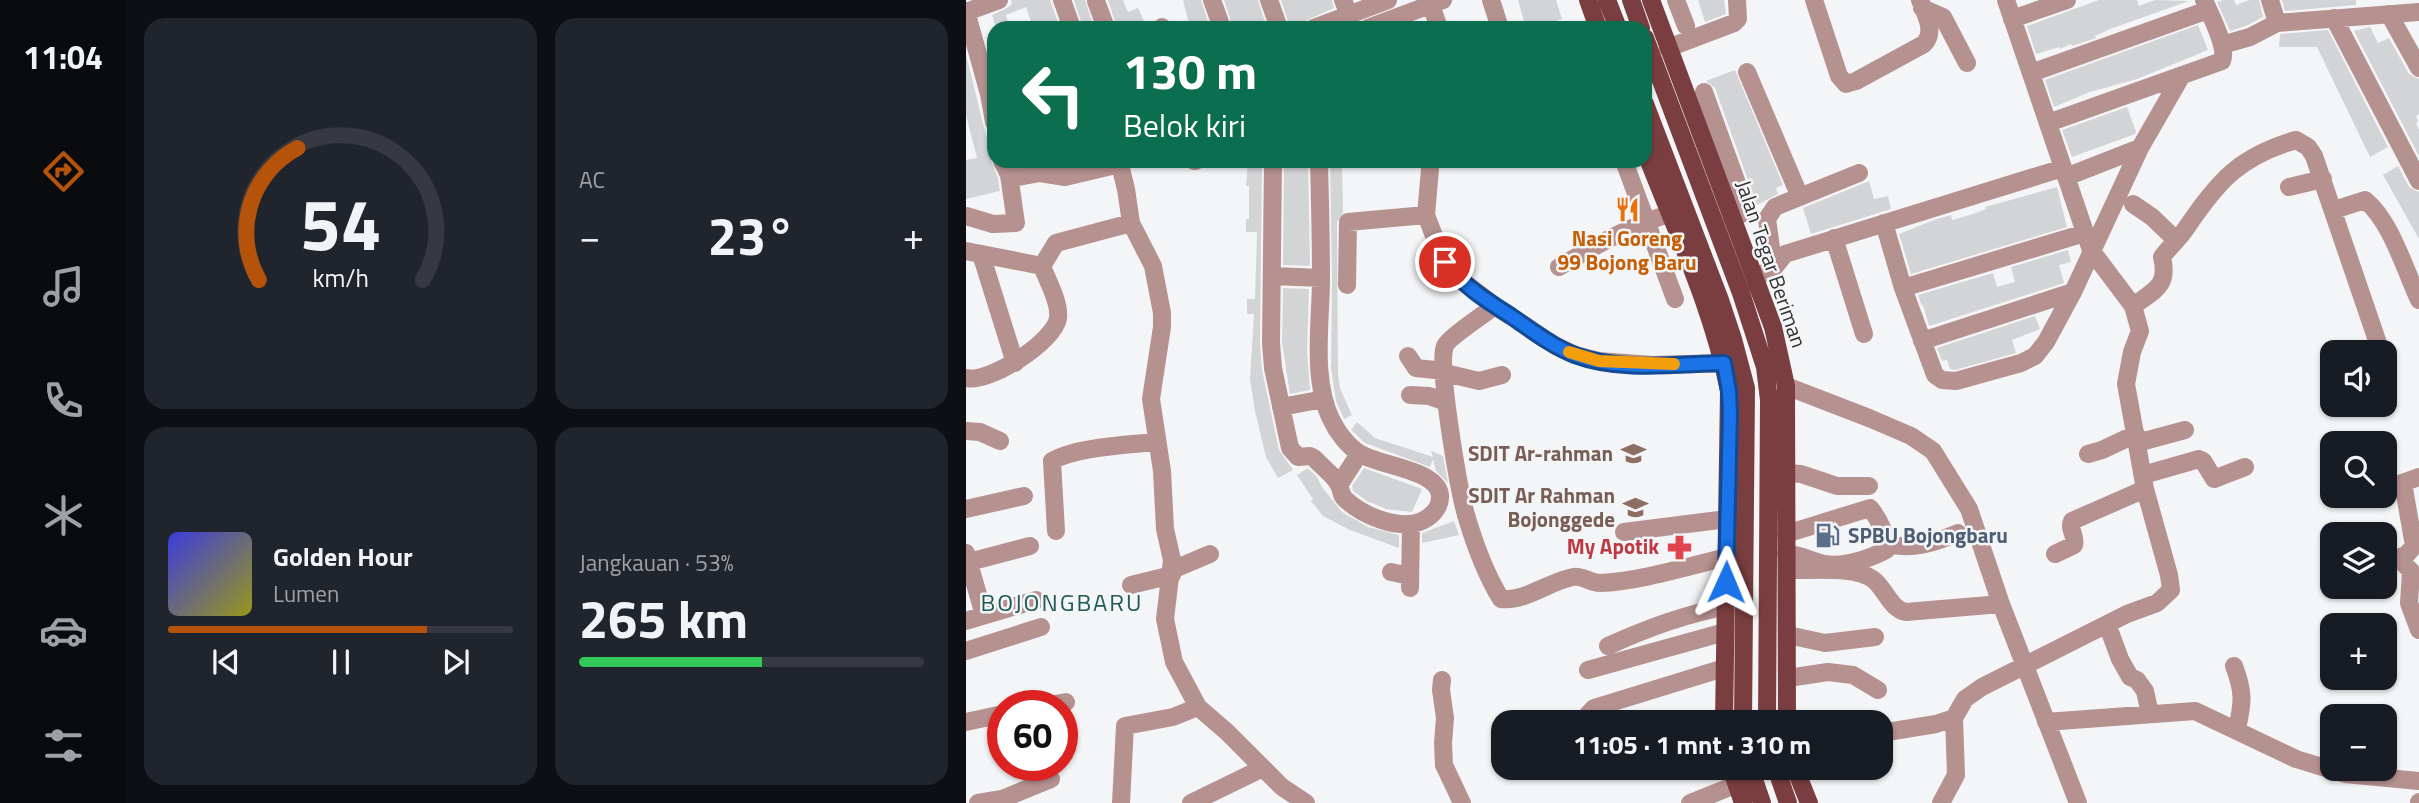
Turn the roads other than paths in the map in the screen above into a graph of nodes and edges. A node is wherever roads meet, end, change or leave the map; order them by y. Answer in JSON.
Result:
{"nodes":[{"id":1,"x":999,"y":0,"type":"edge"},
{"id":2,"x":1062,"y":0,"type":"edge"},
{"id":3,"x":1212,"y":0,"type":"edge"},
{"id":4,"x":1269,"y":0,"type":"edge"},
{"id":5,"x":1388,"y":0,"type":"edge"},
{"id":6,"x":1491,"y":0,"type":"edge"},
{"id":7,"x":1588,"y":0,"type":"edge"},
{"id":8,"x":1608,"y":0,"type":"edge"},
{"id":9,"x":1630,"y":0,"type":"edge"},
{"id":10,"x":1651,"y":0,"type":"edge"},
{"id":11,"x":1676,"y":0,"type":"edge"},
{"id":12,"x":1737,"y":0,"type":"edge"},
{"id":13,"x":1814,"y":0,"type":"edge"},
{"id":14,"x":2006,"y":0,"type":"edge"},
{"id":15,"x":2067,"y":0,"type":"edge"},
{"id":16,"x":2270,"y":0,"type":"edge"},
{"id":17,"x":1096,"y":1,"type":"edge"},
{"id":18,"x":1437,"y":2,"type":"edge"},
{"id":19,"x":1921,"y":4,"type":"edge"},
{"id":20,"x":2206,"y":5,"type":"edge"},
{"id":21,"x":966,"y":11,"type":"edge"},
{"id":22,"x":2419,"y":12,"type":"edge"},
{"id":23,"x":1349,"y":14,"type":"edge"},
{"id":24,"x":2389,"y":14,"type":"junction"},
{"id":25,"x":2334,"y":18,"type":"junction"},
{"id":26,"x":2012,"y":19,"type":"junction"},
{"id":27,"x":1070,"y":21,"type":"edge"},
{"id":28,"x":1103,"y":21,"type":"edge"},
{"id":29,"x":1220,"y":21,"type":"edge"},
{"id":30,"x":1276,"y":21,"type":"edge"},
{"id":31,"x":1332,"y":21,"type":"edge"},
{"id":32,"x":1390,"y":21,"type":"edge"},
{"id":33,"x":1438,"y":21,"type":"edge"},
{"id":34,"x":1498,"y":21,"type":"edge"},
{"id":35,"x":1596,"y":21,"type":"edge"},
{"id":36,"x":1616,"y":21,"type":"edge"},
{"id":37,"x":1638,"y":21,"type":"edge"},
{"id":38,"x":2277,"y":23,"type":"junction"},
{"id":39,"x":1686,"y":26,"type":"dead end"},
{"id":40,"x":2222,"y":45,"type":"junction"},
{"id":41,"x":1668,"y":48,"type":"junction"},
{"id":42,"x":1652,"y":57,"type":"edge"},
{"id":43,"x":1966,"y":63,"type":"dead end"},
{"id":44,"x":2419,"y":68,"type":"edge"},
{"id":45,"x":1747,"y":72,"type":"dead end"},
{"id":46,"x":2031,"y":73,"type":"junction"},
{"id":47,"x":2182,"y":75,"type":"junction"},
{"id":48,"x":987,"y":87,"type":"edge"},
{"id":49,"x":1695,"y":92,"type":"junction"},
{"id":50,"x":1668,"y":100,"type":"junction"},
{"id":51,"x":1652,"y":123,"type":"edge"},
{"id":52,"x":2048,"y":123,"type":"junction"},
{"id":53,"x":2140,"y":148,"type":"junction"},
{"id":54,"x":1006,"y":168,"type":"edge"},
{"id":55,"x":1112,"y":168,"type":"edge"},
{"id":56,"x":1122,"y":168,"type":"edge"},
{"id":57,"x":1273,"y":168,"type":"edge"},
{"id":58,"x":1319,"y":168,"type":"edge"},
{"id":59,"x":1627,"y":168,"type":"edge"},
{"id":60,"x":1652,"y":168,"type":"edge"},
{"id":61,"x":1430,"y":169,"type":"dead end"},
{"id":62,"x":1859,"y":173,"type":"dead end"},
{"id":63,"x":2065,"y":173,"type":"junction"},
{"id":64,"x":2323,"y":179,"type":"junction"},
{"id":65,"x":2419,"y":181,"type":"edge"},
{"id":66,"x":2289,"y":187,"type":"dead end"},
{"id":67,"x":1800,"y":197,"type":"junction"},
{"id":68,"x":2133,"y":204,"type":"dead end"},
{"id":69,"x":2334,"y":210,"type":"junction"},
{"id":70,"x":1670,"y":214,"type":"junction"},
{"id":71,"x":1426,"y":215,"type":"junction"},
{"id":72,"x":966,"y":216,"type":"edge"},
{"id":73,"x":1646,"y":221,"type":"junction"},
{"id":74,"x":1131,"y":223,"type":"junction"},
{"id":75,"x":1884,"y":223,"type":"junction"},
{"id":76,"x":1834,"y":238,"type":"junction"},
{"id":77,"x":2176,"y":240,"type":"junction"},
{"id":78,"x":2088,"y":242,"type":"junction"},
{"id":79,"x":1778,"y":251,"type":"junction"},
{"id":80,"x":973,"y":252,"type":"edge"},
{"id":81,"x":1746,"y":253,"type":"junction"},
{"id":82,"x":1042,"y":265,"type":"junction"},
{"id":83,"x":1559,"y":267,"type":"dead end"},
{"id":84,"x":1273,"y":276,"type":"junction"},
{"id":85,"x":1755,"y":277,"type":"junction"},
{"id":86,"x":1321,"y":278,"type":"junction"},
{"id":87,"x":1347,"y":285,"type":"dead end"},
{"id":88,"x":1903,"y":288,"type":"junction"},
{"id":89,"x":2073,"y":292,"type":"junction"},
{"id":90,"x":1741,"y":293,"type":"junction"},
{"id":91,"x":1675,"y":299,"type":"dead end"},
{"id":92,"x":1720,"y":300,"type":"junction"},
{"id":93,"x":2419,"y":300,"type":"edge"},
{"id":94,"x":1495,"y":306,"type":"junction"},
{"id":95,"x":2133,"y":306,"type":"junction"},
{"id":96,"x":1864,"y":334,"type":"dead end"},
{"id":97,"x":2377,"y":340,"type":"edge"},
{"id":98,"x":1922,"y":341,"type":"junction"},
{"id":99,"x":1408,"y":356,"type":"dead end"},
{"id":100,"x":1015,"y":363,"type":"junction"},
{"id":101,"x":1724,"y":363,"type":"junction"},
{"id":102,"x":1445,"y":372,"type":"junction"},
{"id":103,"x":1502,"y":376,"type":"dead end"},
{"id":104,"x":966,"y":378,"type":"edge"},
{"id":105,"x":1786,"y":386,"type":"junction"},
{"id":106,"x":1410,"y":395,"type":"dead end"},
{"id":107,"x":1324,"y":398,"type":"junction"},
{"id":108,"x":1446,"y":402,"type":"junction"},
{"id":109,"x":1281,"y":407,"type":"junction"},
{"id":110,"x":2185,"y":429,"type":"dead end"},
{"id":111,"x":966,"y":431,"type":"edge"},
{"id":112,"x":2136,"y":438,"type":"junction"},
{"id":113,"x":1000,"y":441,"type":"dead end"},
{"id":114,"x":1156,"y":442,"type":"junction"},
{"id":115,"x":1359,"y":454,"type":"junction"},
{"id":116,"x":2088,"y":454,"type":"dead end"},
{"id":117,"x":2245,"y":467,"type":"dead end"},
{"id":118,"x":1786,"y":473,"type":"junction"},
{"id":119,"x":2411,"y":480,"type":"edge"},
{"id":120,"x":2144,"y":482,"type":"junction"},
{"id":121,"x":1339,"y":485,"type":"junction"},
{"id":122,"x":1869,"y":486,"type":"dead end"},
{"id":123,"x":1024,"y":496,"type":"dead end"},
{"id":124,"x":1768,"y":508,"type":"junction"},
{"id":125,"x":1786,"y":508,"type":"junction"},
{"id":126,"x":966,"y":509,"type":"edge"},
{"id":127,"x":1733,"y":512,"type":"junction"},
{"id":128,"x":1411,"y":525,"type":"junction"},
{"id":129,"x":1809,"y":527,"type":"junction"},
{"id":130,"x":1056,"y":531,"type":"dead end"},
{"id":131,"x":1623,"y":532,"type":"dead end"},
{"id":132,"x":1958,"y":533,"type":"dead end"},
{"id":133,"x":1786,"y":534,"type":"junction"},
{"id":134,"x":1887,"y":544,"type":"junction"},
{"id":135,"x":1030,"y":546,"type":"dead end"},
{"id":136,"x":1210,"y":554,"type":"dead end"},
{"id":137,"x":2055,"y":554,"type":"dead end"},
{"id":138,"x":1727,"y":557,"type":"junction"},
{"id":139,"x":967,"y":558,"type":"edge"},
{"id":140,"x":2397,"y":558,"type":"edge"},
{"id":141,"x":1787,"y":562,"type":"junction"},
{"id":142,"x":1819,"y":562,"type":"junction"},
{"id":143,"x":2397,"y":562,"type":"edge"},
{"id":144,"x":1172,"y":572,"type":"junction"},
{"id":145,"x":1391,"y":572,"type":"dead end"},
{"id":146,"x":2416,"y":576,"type":"edge"},
{"id":147,"x":1130,"y":585,"type":"dead end"},
{"id":148,"x":1036,"y":600,"type":"dead end"},
{"id":149,"x":2001,"y":604,"type":"junction"},
{"id":150,"x":1725,"y":607,"type":"junction"},
{"id":151,"x":984,"y":615,"type":"junction"},
{"id":152,"x":966,"y":621,"type":"edge"},
{"id":153,"x":2107,"y":624,"type":"junction"},
{"id":154,"x":1041,"y":627,"type":"dead end"},
{"id":155,"x":2419,"y":630,"type":"edge"},
{"id":156,"x":1724,"y":632,"type":"junction"},
{"id":157,"x":1788,"y":635,"type":"junction"},
{"id":158,"x":1875,"y":637,"type":"dead end"},
{"id":159,"x":1608,"y":646,"type":"dead end"},
{"id":160,"x":966,"y":651,"type":"edge"},
{"id":161,"x":2024,"y":665,"type":"junction"},
{"id":162,"x":2234,"y":666,"type":"dead end"},
{"id":163,"x":1724,"y":668,"type":"junction"},
{"id":164,"x":1588,"y":670,"type":"dead end"},
{"id":165,"x":1788,"y":678,"type":"junction"},
{"id":166,"x":1442,"y":680,"type":"dead end"},
{"id":167,"x":1878,"y":690,"type":"dead end"},
{"id":168,"x":1198,"y":707,"type":"junction"},
{"id":169,"x":1592,"y":710,"type":"edge"},
{"id":170,"x":1724,"y":710,"type":"edge"},
{"id":171,"x":1742,"y":710,"type":"edge"},
{"id":172,"x":1767,"y":710,"type":"edge"},
{"id":173,"x":1787,"y":710,"type":"edge"},
{"id":174,"x":2150,"y":714,"type":"junction"},
{"id":175,"x":987,"y":717,"type":"edge"},
{"id":176,"x":1954,"y":718,"type":"junction"},
{"id":177,"x":966,"y":722,"type":"edge"},
{"id":178,"x":2046,"y":722,"type":"junction"},
{"id":179,"x":2237,"y":729,"type":"junction"},
{"id":180,"x":1893,"y":731,"type":"edge"},
{"id":181,"x":1263,"y":768,"type":"junction"},
{"id":182,"x":1728,"y":780,"type":"edge"},
{"id":183,"x":1734,"y":780,"type":"edge"},
{"id":184,"x":1754,"y":780,"type":"edge"},
{"id":185,"x":1780,"y":780,"type":"edge"},
{"id":186,"x":1800,"y":780,"type":"edge"},
{"id":187,"x":1046,"y":781,"type":"edge"},
{"id":188,"x":2419,"y":781,"type":"edge"},
{"id":189,"x":1299,"y":802,"type":"edge"},
{"id":190,"x":978,"y":803,"type":"edge"},
{"id":191,"x":1121,"y":803,"type":"edge"},
{"id":192,"x":1191,"y":803,"type":"edge"},
{"id":193,"x":1462,"y":803,"type":"edge"},
{"id":194,"x":1690,"y":803,"type":"edge"},
{"id":195,"x":1743,"y":803,"type":"edge"},
{"id":196,"x":1762,"y":803,"type":"edge"},
{"id":197,"x":1788,"y":803,"type":"edge"},
{"id":198,"x":1809,"y":803,"type":"edge"},
{"id":199,"x":1941,"y":803,"type":"edge"},
{"id":200,"x":2078,"y":803,"type":"edge"}],
"edges":[{"from":1,"to":21,"type":"street"},
{"from":2,"to":27,"type":"street"},
{"from":3,"to":29,"type":"street"},
{"from":4,"to":30,"type":"street"},
{"from":5,"to":23,"type":"street"},
{"from":6,"to":34,"type":"street"},
{"from":7,"to":35,"type":"main road"},
{"from":8,"to":36,"type":"main road"},
{"from":9,"to":37,"type":"main road"},
{"from":10,"to":41,"type":"main road","name":"Jalan Tegar Beriman"},
{"from":11,"to":39,"type":"street"},
{"from":12,"to":41,"type":"street"},
{"from":13,"to":19,"type":"street"},
{"from":14,"to":26,"type":"street"},
{"from":15,"to":26,"type":"street"},
{"from":16,"to":38,"type":"street"},
{"from":17,"to":28,"type":"street"},
{"from":18,"to":32,"type":"street"},
{"from":18,"to":33,"type":"street"},
{"from":19,"to":43,"type":"street"},
{"from":20,"to":40,"type":"street"},
{"from":20,"to":46,"type":"street"},
{"from":21,"to":48,"type":"street"},
{"from":22,"to":24,"type":"street"},
{"from":23,"to":31,"type":"street"},
{"from":24,"to":25,"type":"street"},
{"from":24,"to":44,"type":"street"},
{"from":25,"to":38,"type":"street"},
{"from":25,"to":65,"type":"street"},
{"from":26,"to":46,"type":"street"},
{"from":38,"to":40,"type":"street"},
{"from":40,"to":47,"type":"street"},
{"from":41,"to":49,"type":"main road","name":"Jalan Tegar Beriman"},
{"from":42,"to":50,"type":"main road","name":"Jalan Tegar Beriman"},
{"from":45,"to":67,"type":"street"},
{"from":46,"to":52,"type":"street"},
{"from":47,"to":52,"type":"street"},
{"from":47,"to":53,"type":"street"},
{"from":49,"to":50,"type":"main road"},
{"from":49,"to":81,"type":"main road","name":"Jalan Tegar Beriman"},
{"from":50,"to":90,"type":"main road","name":"Jalan Tegar Beriman"},
{"from":51,"to":92,"type":"main road"},
{"from":52,"to":63,"type":"street"},
{"from":53,"to":63,"type":"street"},
{"from":53,"to":78,"type":"street"},
{"from":54,"to":55,"type":"street"},
{"from":54,"to":72,"type":"street"},
{"from":56,"to":74,"type":"street"},
{"from":57,"to":84,"type":"street"},
{"from":58,"to":86,"type":"street"},
{"from":59,"to":73,"type":"street"},
{"from":60,"to":70,"type":"main road"},
{"from":61,"to":71,"type":"street"},
{"from":62,"to":67,"type":"street"},
{"from":63,"to":75,"type":"street"},
{"from":63,"to":78,"type":"street"},
{"from":64,"to":66,"type":"street"},
{"from":64,"to":69,"type":"street"},
{"from":64,"to":77,"type":"street"},
{"from":67,"to":79,"type":"street"},
{"from":68,"to":77,"type":"street"},
{"from":69,"to":93,"type":"street"},
{"from":69,"to":97,"type":"street"},
{"from":70,"to":73,"type":"street"},
{"from":70,"to":101,"type":"main road"},
{"from":71,"to":87,"type":"street"},
{"from":71,"to":94,"type":"street"},
{"from":73,"to":83,"type":"street"},
{"from":73,"to":91,"type":"street"},
{"from":74,"to":82,"type":"street"},
{"from":74,"to":114,"type":"street"},
{"from":75,"to":76,"type":"street"},
{"from":75,"to":88,"type":"street"},
{"from":76,"to":79,"type":"street"},
{"from":76,"to":96,"type":"street"},
{"from":77,"to":95,"type":"street"},
{"from":78,"to":88,"type":"street"},
{"from":78,"to":89,"type":"street"},
{"from":78,"to":95,"type":"street"},
{"from":79,"to":81,"type":"street"},
{"from":79,"to":85,"type":"street"},
{"from":80,"to":82,"type":"street"},
{"from":80,"to":100,"type":"street"},
{"from":81,"to":85,"type":"main road","name":"Jalan Tegar Beriman"},
{"from":82,"to":100,"type":"street"},
{"from":84,"to":86,"type":"street"},
{"from":84,"to":109,"type":"street"},
{"from":85,"to":105,"type":"main road","name":"Jalan Tegar Beriman"},
{"from":86,"to":107,"type":"street"},
{"from":88,"to":98,"type":"street"},
{"from":89,"to":98,"type":"street"},
{"from":89,"to":98,"type":"street"},
{"from":90,"to":92,"type":"main road"},
{"from":90,"to":124,"type":"main road","name":"Jalan Tegar Beriman"},
{"from":92,"to":127,"type":"main road"},
{"from":94,"to":101,"type":"street"},
{"from":94,"to":102,"type":"street"},
{"from":95,"to":112,"type":"street"},
{"from":99,"to":102,"type":"street"},
{"from":100,"to":104,"type":"street"},
{"from":101,"to":127,"type":"main road"},
{"from":102,"to":103,"type":"street"},
{"from":102,"to":108,"type":"street"},
{"from":105,"to":118,"type":"main road","name":"Jalan Tegar Beriman"},
{"from":105,"to":149,"type":"street"},
{"from":106,"to":108,"type":"street"},
{"from":107,"to":109,"type":"street"},
{"from":107,"to":115,"type":"street"},
{"from":108,"to":138,"type":"street"},
{"from":109,"to":121,"type":"street"},
{"from":110,"to":112,"type":"street"},
{"from":111,"to":113,"type":"street"},
{"from":112,"to":116,"type":"street"},
{"from":112,"to":120,"type":"street"},
{"from":114,"to":130,"type":"street"},
{"from":114,"to":144,"type":"street"},
{"from":115,"to":121,"type":"street"},
{"from":115,"to":128,"type":"street"},
{"from":117,"to":120,"type":"street"},
{"from":118,"to":122,"type":"street"},
{"from":118,"to":125,"type":"main road","name":"Jalan Tegar Beriman"},
{"from":119,"to":140,"type":"street"},
{"from":120,"to":137,"type":"street"},
{"from":120,"to":153,"type":"street"},
{"from":121,"to":128,"type":"street"},
{"from":123,"to":126,"type":"street"},
{"from":124,"to":125,"type":"main road"},
{"from":124,"to":172,"type":"main road","name":"Jalan Tegar Beriman"},
{"from":125,"to":133,"type":"main road","name":"Jalan Tegar Beriman"},
{"from":127,"to":131,"type":"street"},
{"from":127,"to":138,"type":"main road"},
{"from":127,"to":171,"type":"main road"},
{"from":128,"to":145,"type":"street"},
{"from":129,"to":133,"type":"street"},
{"from":129,"to":134,"type":"street"},
{"from":129,"to":142,"type":"street"},
{"from":132,"to":134,"type":"street"},
{"from":133,"to":141,"type":"main road","name":"Jalan Tegar Beriman"},
{"from":134,"to":142,"type":"street"},
{"from":135,"to":139,"type":"street"},
{"from":136,"to":144,"type":"street"},
{"from":138,"to":150,"type":"main road"},
{"from":139,"to":151,"type":"street"},
{"from":141,"to":142,"type":"street"},
{"from":141,"to":149,"type":"street"},
{"from":141,"to":157,"type":"main road","name":"Jalan Tegar Beriman"},
{"from":143,"to":146,"type":"street"},
{"from":144,"to":147,"type":"street"},
{"from":144,"to":168,"type":"street"},
{"from":146,"to":155,"type":"street"},
{"from":148,"to":151,"type":"street"},
{"from":149,"to":161,"type":"street"},
{"from":150,"to":156,"type":"main road"},
{"from":150,"to":159,"type":"street"},
{"from":151,"to":152,"type":"street"},
{"from":153,"to":161,"type":"street"},
{"from":153,"to":174,"type":"street"},
{"from":154,"to":160,"type":"street"},
{"from":156,"to":163,"type":"main road"},
{"from":156,"to":164,"type":"street"},
{"from":157,"to":158,"type":"street"},
{"from":157,"to":165,"type":"main road","name":"Jalan Tegar Beriman"},
{"from":161,"to":176,"type":"street"},
{"from":161,"to":178,"type":"street"},
{"from":162,"to":179,"type":"street"},
{"from":163,"to":169,"type":"street"},
{"from":163,"to":170,"type":"main road"},
{"from":165,"to":167,"type":"street"},
{"from":165,"to":173,"type":"main road","name":"Jalan Tegar Beriman"},
{"from":166,"to":193,"type":"street"},
{"from":168,"to":181,"type":"street"},
{"from":168,"to":191,"type":"street"},
{"from":174,"to":178,"type":"street"},
{"from":174,"to":179,"type":"street"},
{"from":175,"to":177,"type":"street"},
{"from":176,"to":180,"type":"street"},
{"from":176,"to":199,"type":"street"},
{"from":178,"to":200,"type":"street"},
{"from":179,"to":188,"type":"street"},
{"from":181,"to":189,"type":"street"},
{"from":181,"to":192,"type":"street"},
{"from":182,"to":194,"type":"street"},
{"from":183,"to":195,"type":"main road"},
{"from":184,"to":196,"type":"main road"},
{"from":185,"to":197,"type":"main road"},
{"from":186,"to":198,"type":"main road"},
{"from":187,"to":190,"type":"street"}]}
